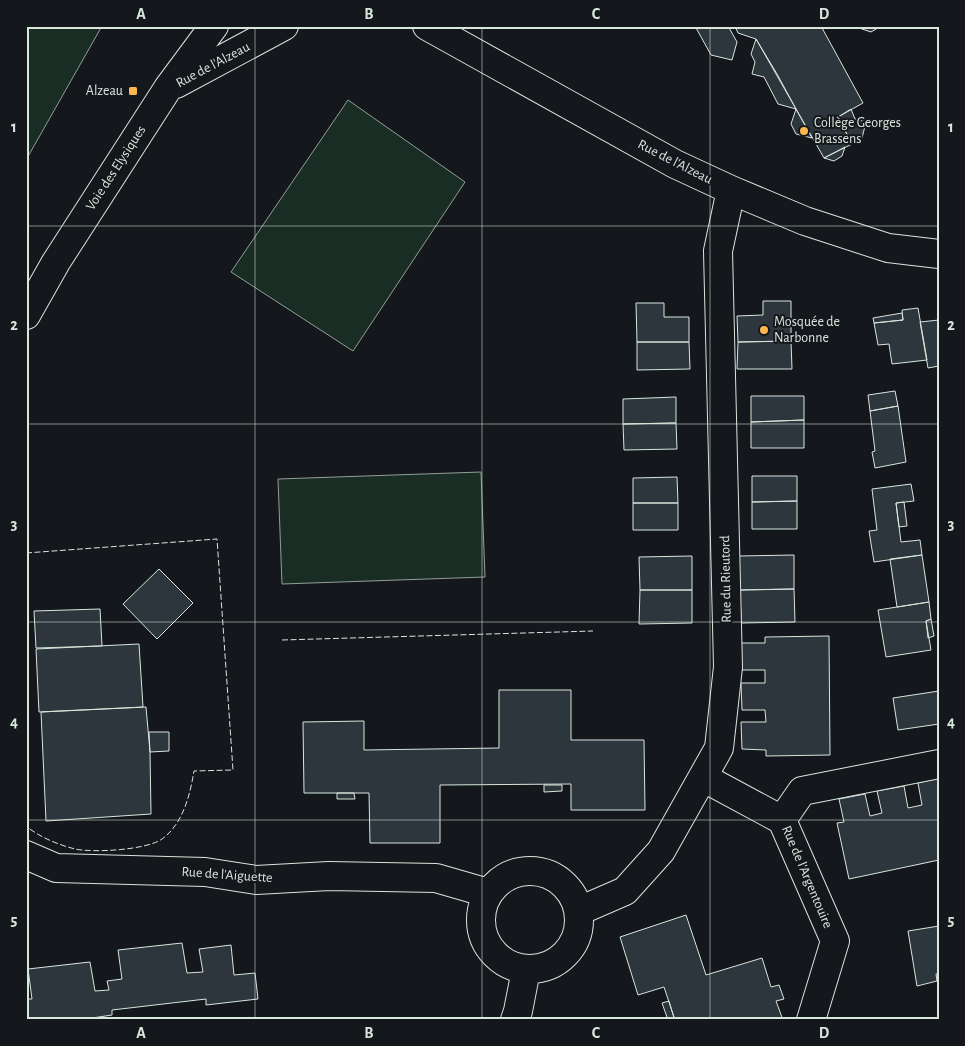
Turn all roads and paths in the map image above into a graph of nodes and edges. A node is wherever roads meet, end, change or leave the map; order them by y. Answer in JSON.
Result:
{"nodes":[{"id":1,"x":214,"y":26,"type":"edge"},
{"id":2,"x":284,"y":26,"type":"edge"},
{"id":3,"x":428,"y":26,"type":"edge"},
{"id":4,"x":168,"y":88,"type":"junction"},
{"id":5,"x":731,"y":190,"type":"junction"},
{"id":6,"x":939,"y":254,"type":"edge"},
{"id":7,"x":26,"y":315,"type":"edge"},
{"id":8,"x":939,"y":764,"type":"edge"},
{"id":9,"x":704,"y":778,"type":"junction"},
{"id":10,"x":782,"y":820,"type":"junction"},
{"id":11,"x":26,"y":855,"type":"edge"},
{"id":12,"x":488,"y":893,"type":"junction"},
{"id":13,"x":579,"y":911,"type":"junction"},
{"id":14,"x":526,"y":970,"type":"junction"},
{"id":15,"x":515,"y":1020,"type":"edge"},
{"id":16,"x":811,"y":1020,"type":"edge"}],
"edges":[{"from":1,"to":4,"type":"street","name":"Voie des Elysiques"},
{"from":2,"to":4,"type":"street","name":"Rue de l'Alzeau"},
{"from":3,"to":5,"type":"street","name":"Rue de l'Alzeau"},
{"from":4,"to":7,"type":"street","name":"Voie des Elysiques"},
{"from":5,"to":6,"type":"street","name":"Rue de l'Alzeau"},
{"from":5,"to":9,"type":"street","name":"Rue du Rieutord"},
{"from":8,"to":10,"type":"street"},
{"from":9,"to":10,"type":"street","name":"Rue de l'Argentouire"},
{"from":9,"to":13,"type":"street","name":"Rue du Rieutord"},
{"from":10,"to":16,"type":"street","name":"Rue de l'Argentouire"},
{"from":11,"to":12,"type":"street","name":"Rue de l'Aiguette"},
{"from":12,"to":13,"type":"street"},
{"from":12,"to":14,"type":"street"},
{"from":13,"to":14,"type":"street"},
{"from":14,"to":15,"type":"street"}]}
